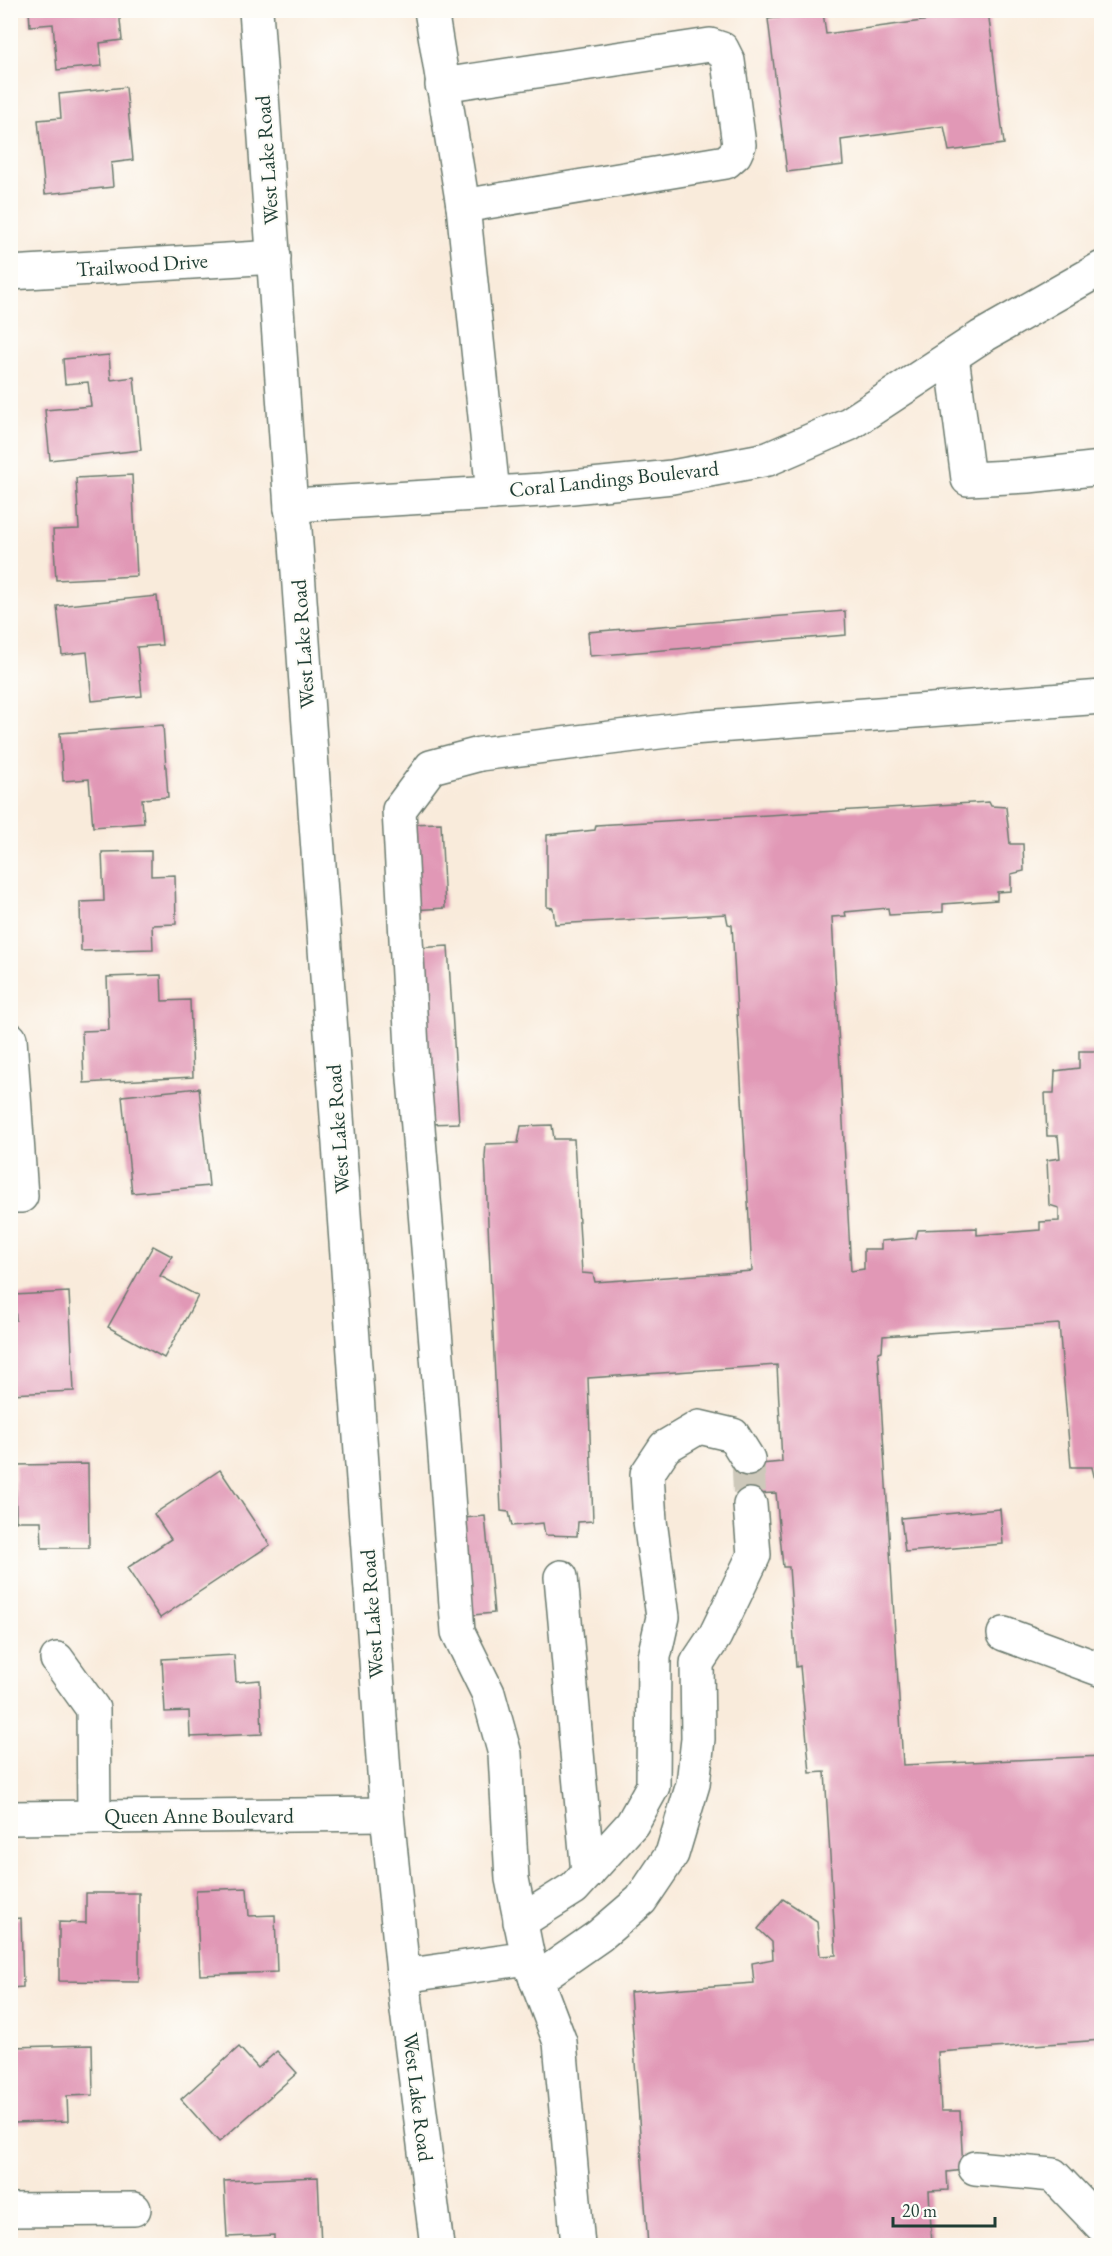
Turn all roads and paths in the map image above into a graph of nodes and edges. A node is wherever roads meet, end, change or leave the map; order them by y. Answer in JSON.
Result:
{"nodes":[{"id":1,"x":256,"y":10,"type":"edge"},
{"id":2,"x":431,"y":10,"type":"edge"},
{"id":3,"x":442,"y":85,"type":"junction"},
{"id":4,"x":463,"y":206,"type":"junction"},
{"id":5,"x":274,"y":257,"type":"junction"},
{"id":6,"x":1101,"y":268,"type":"edge"},
{"id":7,"x":10,"y":273,"type":"edge"},
{"id":8,"x":952,"y":356,"type":"junction"},
{"id":9,"x":1101,"y":468,"type":"edge"},
{"id":10,"x":493,"y":493,"type":"junction"},
{"id":11,"x":291,"y":508,"type":"junction"},
{"id":12,"x":1101,"y":697,"type":"edge"},
{"id":13,"x":10,"y":1039,"type":"edge"},
{"id":14,"x":16,"y":1196,"type":"edge"},
{"id":15,"x":748,"y":1459,"type":"tunnel mouth"},
{"id":16,"x":750,"y":1505,"type":"tunnel mouth"},
{"id":17,"x":561,"y":1578,"type":"dead end"},
{"id":18,"x":1004,"y":1634,"type":"dead end"},
{"id":19,"x":57,"y":1659,"type":"dead end"},
{"id":20,"x":1101,"y":1670,"type":"edge"},
{"id":21,"x":387,"y":1814,"type":"junction"},
{"id":22,"x":94,"y":1816,"type":"junction"},
{"id":23,"x":10,"y":1818,"type":"edge"},
{"id":24,"x":588,"y":1872,"type":"junction"},
{"id":25,"x":520,"y":1922,"type":"junction"},
{"id":26,"x":532,"y":1969,"type":"junction"},
{"id":27,"x":404,"y":1976,"type":"junction"},
{"id":28,"x":975,"y":2168,"type":"dead end"},
{"id":29,"x":134,"y":2209,"type":"dead end"},
{"id":30,"x":10,"y":2210,"type":"edge"},
{"id":31,"x":1101,"y":2226,"type":"edge"},
{"id":32,"x":437,"y":2246,"type":"edge"},
{"id":33,"x":578,"y":2246,"type":"edge"}],
"edges":[{"from":1,"to":5,"type":"street","name":"West Lake Road"},
{"from":2,"to":3,"type":"street"},
{"from":3,"to":4,"type":"street"},
{"from":3,"to":4,"type":"street"},
{"from":4,"to":10,"type":"street"},
{"from":5,"to":7,"type":"street","name":"Trailwood Drive"},
{"from":5,"to":11,"type":"street","name":"West Lake Road"},
{"from":6,"to":8,"type":"street","name":"Coral Landings Boulevard"},
{"from":8,"to":9,"type":"street"},
{"from":8,"to":10,"type":"street","name":"Coral Landings Boulevard"},
{"from":10,"to":11,"type":"street","name":"Coral Landings Boulevard"},
{"from":11,"to":21,"type":"street","name":"West Lake Road"},
{"from":12,"to":25,"type":"street"},
{"from":13,"to":14,"type":"street"},
{"from":15,"to":24,"type":"street"},
{"from":16,"to":26,"type":"street"},
{"from":17,"to":24,"type":"street"},
{"from":18,"to":20,"type":"street"},
{"from":19,"to":22,"type":"street"},
{"from":21,"to":22,"type":"street","name":"Queen Anne Boulevard"},
{"from":21,"to":27,"type":"street","name":"West Lake Road"},
{"from":22,"to":23,"type":"street","name":"Queen Anne Boulevard"},
{"from":24,"to":25,"type":"street"},
{"from":25,"to":26,"type":"street"},
{"from":26,"to":27,"type":"street"},
{"from":26,"to":33,"type":"street"},
{"from":27,"to":32,"type":"street","name":"West Lake Road"},
{"from":28,"to":31,"type":"street"},
{"from":29,"to":30,"type":"street"}]}
